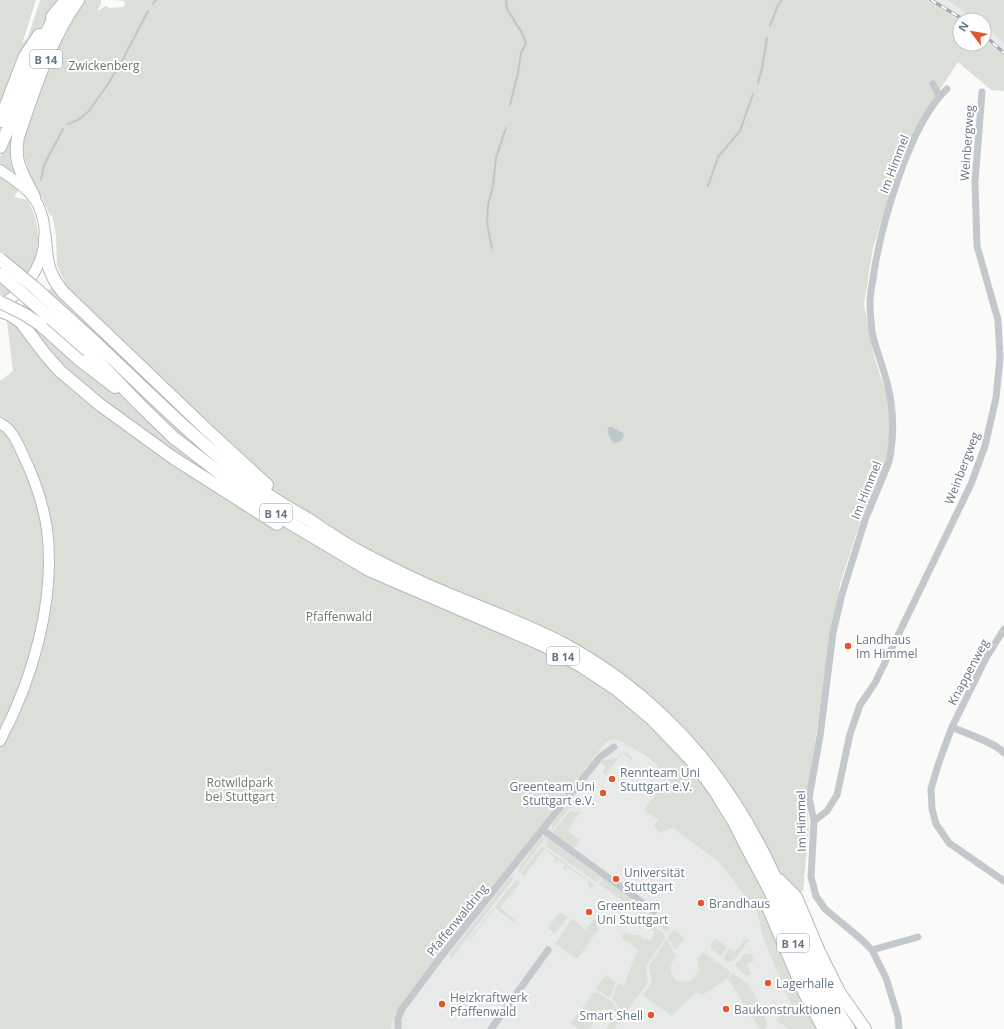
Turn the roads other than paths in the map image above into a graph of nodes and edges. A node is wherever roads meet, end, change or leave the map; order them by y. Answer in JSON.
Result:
{"nodes":[{"id":1,"x":66,"y":0,"type":"edge"},
{"id":2,"x":78,"y":0,"type":"edge"},
{"id":3,"x":57,"y":12,"type":"junction"},
{"id":4,"x":933,"y":84,"type":"dead end"},
{"id":5,"x":947,"y":89,"type":"dead end"},
{"id":6,"x":982,"y":92,"type":"dead end"},
{"id":7,"x":939,"y":96,"type":"junction"},
{"id":8,"x":0,"y":121,"type":"edge"},
{"id":9,"x":0,"y":147,"type":"edge"},
{"id":10,"x":0,"y":170,"type":"edge"},
{"id":11,"x":34,"y":197,"type":"junction"},
{"id":12,"x":45,"y":237,"type":"junction"},
{"id":13,"x":0,"y":259,"type":"edge"},
{"id":14,"x":0,"y":274,"type":"edge"},
{"id":15,"x":0,"y":303,"type":"edge"},
{"id":16,"x":0,"y":311,"type":"edge"},
{"id":17,"x":92,"y":347,"type":"junction"},
{"id":18,"x":138,"y":404,"type":"junction"},
{"id":19,"x":1,"y":424,"type":"edge"},
{"id":20,"x":311,"y":522,"type":"junction"},
{"id":21,"x":335,"y":550,"type":"junction"},
{"id":22,"x":1004,"y":629,"type":"edge"},
{"id":23,"x":952,"y":727,"type":"junction"},
{"id":24,"x":0,"y":741,"type":"edge"},
{"id":25,"x":614,"y":747,"type":"dead end"},
{"id":26,"x":1004,"y":753,"type":"edge"},
{"id":27,"x":814,"y":821,"type":"junction"},
{"id":28,"x":543,"y":830,"type":"junction"},
{"id":29,"x":751,"y":854,"type":"junction"},
{"id":30,"x":774,"y":875,"type":"junction"},
{"id":31,"x":1004,"y":881,"type":"edge"},
{"id":32,"x":654,"y":911,"type":"dead end"},
{"id":33,"x":918,"y":937,"type":"dead end"},
{"id":34,"x":548,"y":950,"type":"dead end"},
{"id":35,"x":872,"y":950,"type":"junction"},
{"id":36,"x":398,"y":1029,"type":"edge"},
{"id":37,"x":491,"y":1029,"type":"edge"},
{"id":38,"x":824,"y":1029,"type":"edge"},
{"id":39,"x":837,"y":1029,"type":"edge"},
{"id":40,"x":849,"y":1029,"type":"edge"},
{"id":41,"x":865,"y":1029,"type":"edge"},
{"id":42,"x":899,"y":1029,"type":"edge"}],
"edges":[{"from":1,"to":3,"type":"highway","number":"B 14"},
{"from":2,"to":11,"type":"highway","number":"B 14"},
{"from":3,"to":8,"type":"highway"},
{"from":3,"to":9,"type":"highway","number":"B 14"},
{"from":4,"to":7,"type":"street"},
{"from":5,"to":7,"type":"street","name":"Im Himmel"},
{"from":6,"to":27,"type":"street","name":"Weinbergweg"},
{"from":7,"to":27,"type":"street","name":"Im Himmel"},
{"from":10,"to":11,"type":"main road"},
{"from":11,"to":12,"type":"main road","number":"B 14"},
{"from":12,"to":15,"type":"main road"},
{"from":12,"to":20,"type":"highway","number":"B 14"},
{"from":13,"to":17,"type":"highway","bridge":true},
{"from":14,"to":17,"type":"highway","bridge":true},
{"from":15,"to":18,"type":"highway","number":"B 14","bridge":true},
{"from":16,"to":21,"type":"highway"},
{"from":17,"to":18,"type":"highway"},
{"from":17,"to":20,"type":"highway"},
{"from":18,"to":21,"type":"highway","number":"B 14"},
{"from":19,"to":24,"type":"main road"},
{"from":20,"to":30,"type":"highway","number":"B 14"},
{"from":21,"to":29,"type":"highway","number":"B 14"},
{"from":22,"to":23,"type":"street","name":"Knappenweg"},
{"from":23,"to":26,"type":"street"},
{"from":23,"to":31,"type":"street","name":"Knappenweg"},
{"from":25,"to":28,"type":"street","name":"Pfaffenwaldring"},
{"from":27,"to":35,"type":"street","name":"Im Himmel"},
{"from":28,"to":32,"type":"street"},
{"from":28,"to":36,"type":"street","name":"Pfaffenwaldring"},
{"from":29,"to":38,"type":"highway","number":"B 14"},
{"from":29,"to":39,"type":"highway","number":"B 14"},
{"from":30,"to":40,"type":"highway","number":"B 14"},
{"from":30,"to":41,"type":"highway","number":"B 14"},
{"from":33,"to":35,"type":"street"},
{"from":34,"to":37,"type":"street"},
{"from":35,"to":42,"type":"street","name":"Im Himmel"}]}
